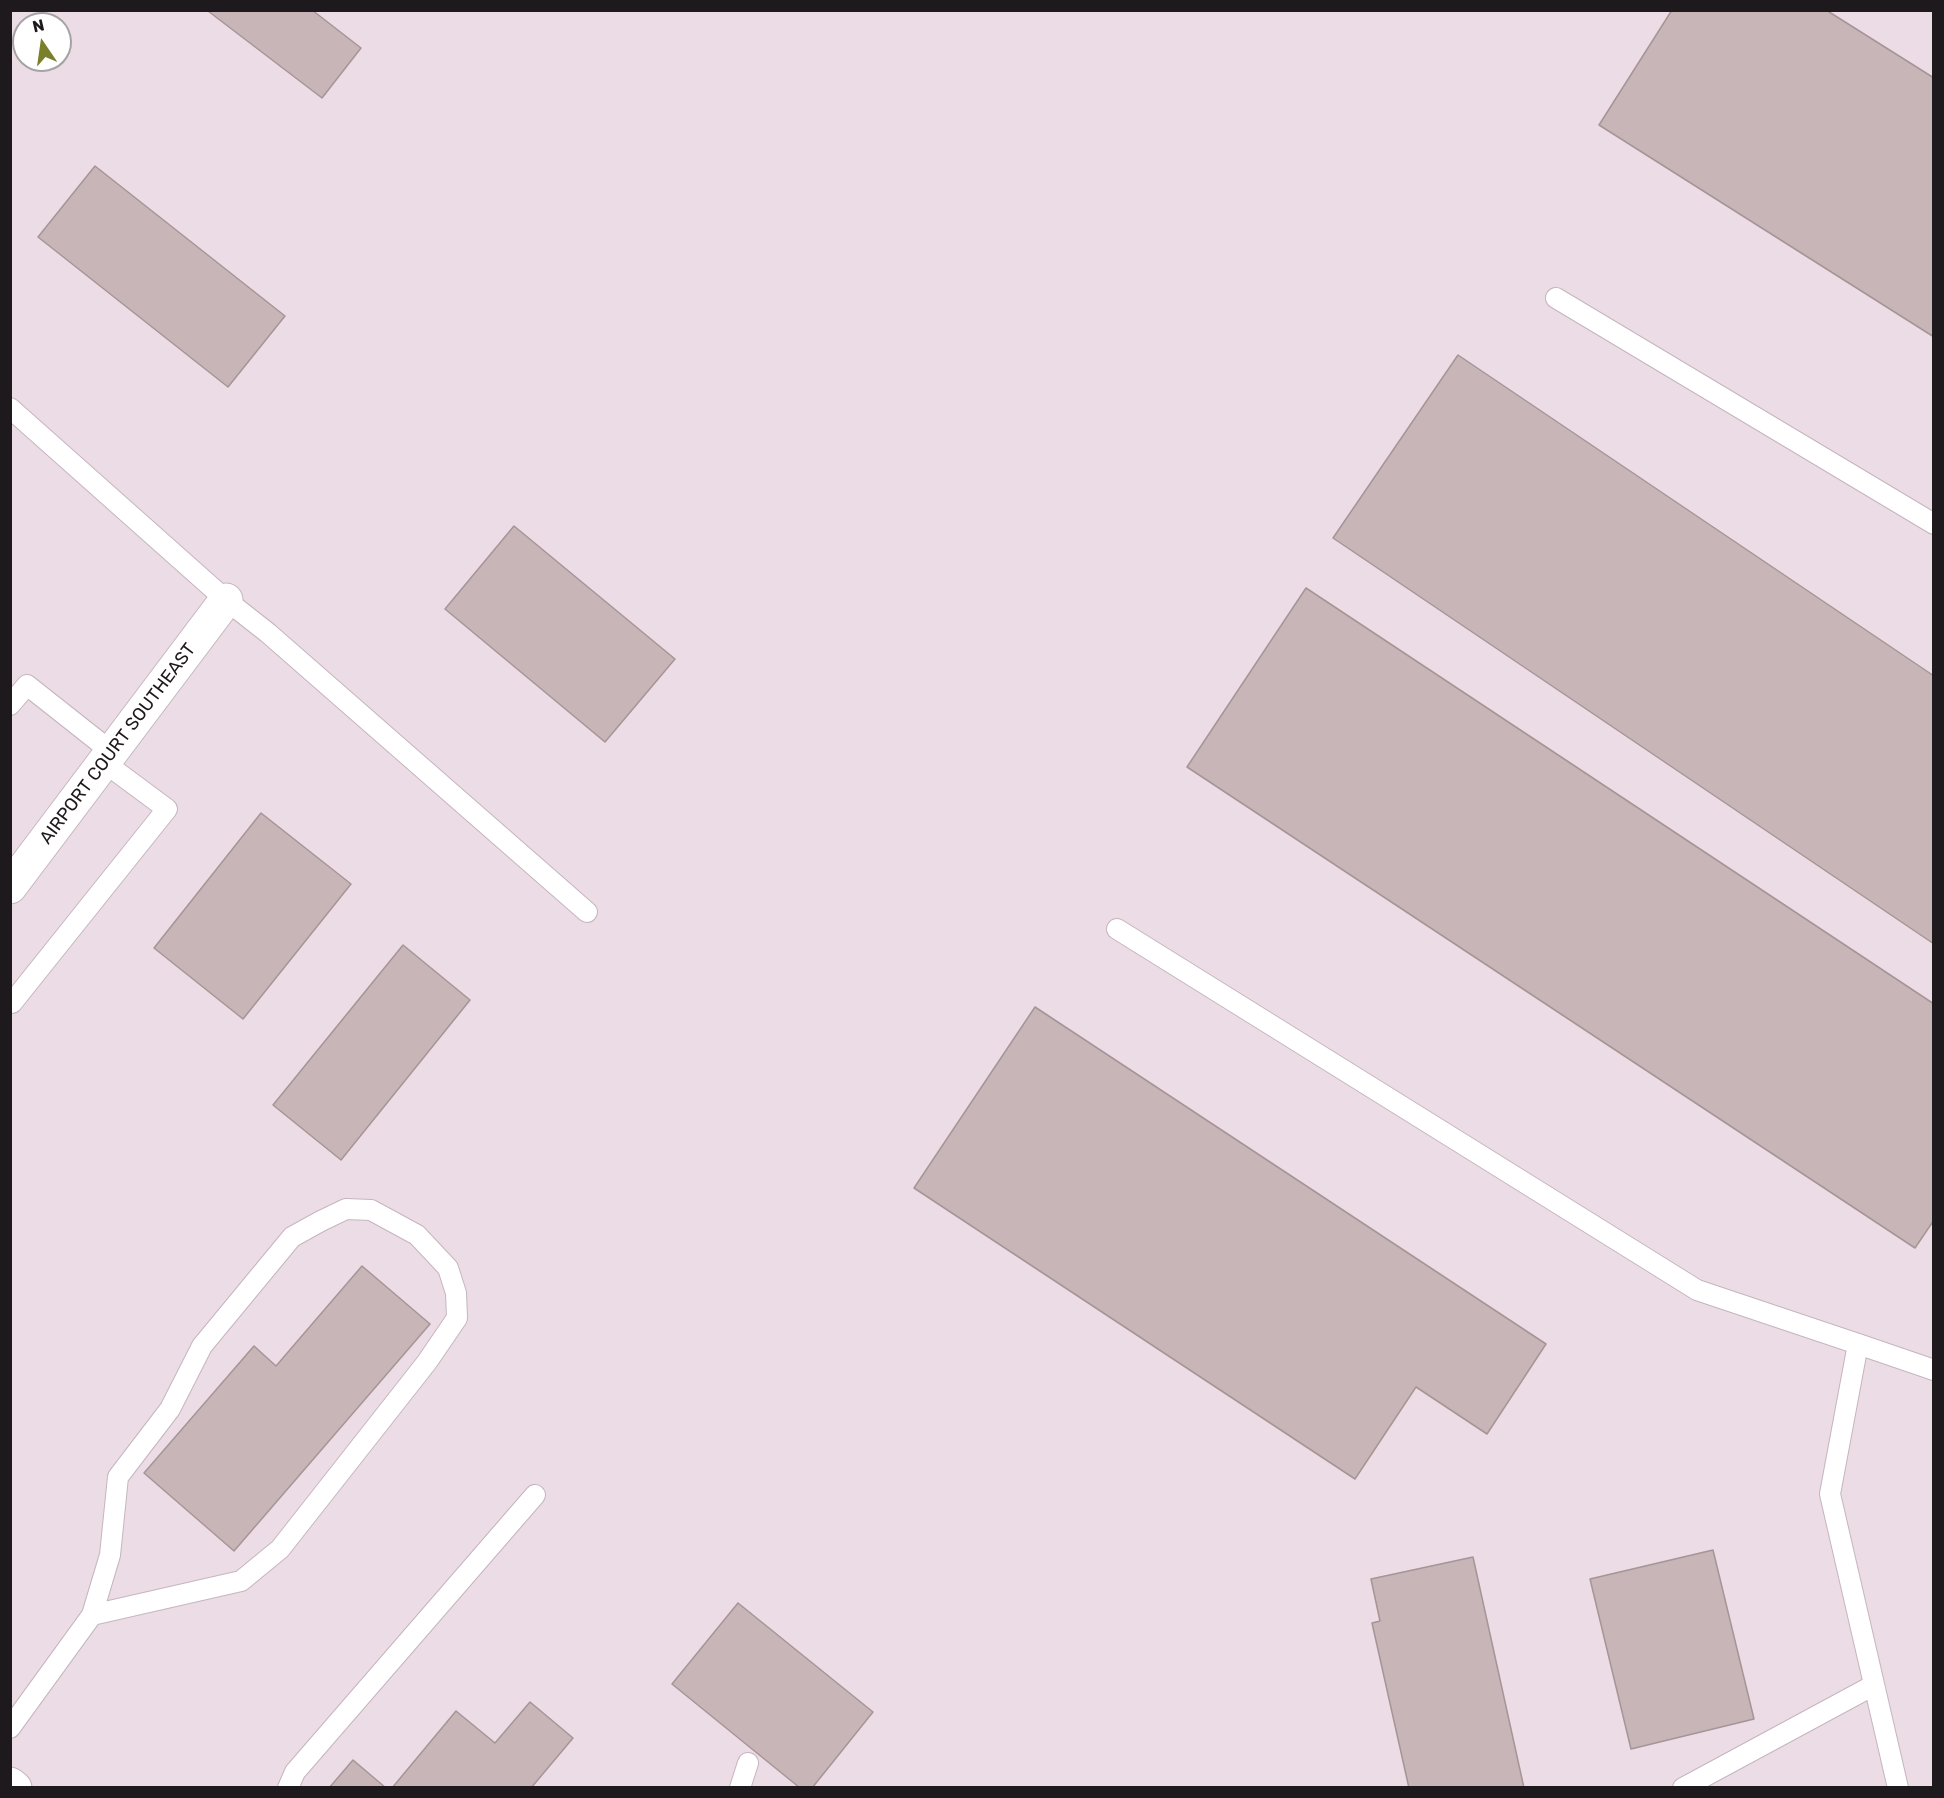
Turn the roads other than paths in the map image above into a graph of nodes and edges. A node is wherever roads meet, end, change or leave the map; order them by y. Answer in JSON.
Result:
{"nodes":[{"id":1,"x":1556,"y":298,"type":"dead end"},
{"id":2,"x":10,"y":408,"type":"edge"},
{"id":3,"x":1934,"y":524,"type":"edge"},
{"id":4,"x":226,"y":600,"type":"junction"},
{"id":5,"x":10,"y":705,"type":"edge"},
{"id":6,"x":109,"y":758,"type":"junction"},
{"id":7,"x":10,"y":887,"type":"edge"},
{"id":8,"x":587,"y":912,"type":"dead end"},
{"id":9,"x":1117,"y":929,"type":"dead end"},
{"id":10,"x":10,"y":1001,"type":"edge"},
{"id":11,"x":1858,"y":1344,"type":"junction"},
{"id":12,"x":1934,"y":1370,"type":"edge"},
{"id":13,"x":535,"y":1495,"type":"dead end"},
{"id":14,"x":92,"y":1616,"type":"junction"},
{"id":15,"x":1874,"y":1685,"type":"junction"},
{"id":16,"x":10,"y":1728,"type":"edge"},
{"id":17,"x":748,"y":1763,"type":"dead end"},
{"id":18,"x":10,"y":1784,"type":"edge"},
{"id":19,"x":15,"y":1788,"type":"edge"},
{"id":20,"x":288,"y":1788,"type":"edge"},
{"id":21,"x":740,"y":1788,"type":"edge"},
{"id":22,"x":1683,"y":1788,"type":"edge"},
{"id":23,"x":1898,"y":1788,"type":"edge"}],
"edges":[{"from":1,"to":3,"type":"lane"},
{"from":2,"to":4,"type":"lane"},
{"from":4,"to":6,"type":"street","name":"AIRPORT COURT SOUTHEAST"},
{"from":4,"to":8,"type":"lane"},
{"from":5,"to":6,"type":"lane"},
{"from":6,"to":7,"type":"street","name":"AIRPORT COURT SOUTHEAST"},
{"from":6,"to":10,"type":"lane"},
{"from":9,"to":11,"type":"lane"},
{"from":11,"to":12,"type":"lane"},
{"from":11,"to":15,"type":"lane"},
{"from":13,"to":20,"type":"lane"},
{"from":14,"to":14,"type":"lane"},
{"from":14,"to":16,"type":"lane"},
{"from":15,"to":22,"type":"lane"},
{"from":15,"to":23,"type":"lane"},
{"from":17,"to":21,"type":"lane"},
{"from":18,"to":19,"type":"street"}]}
